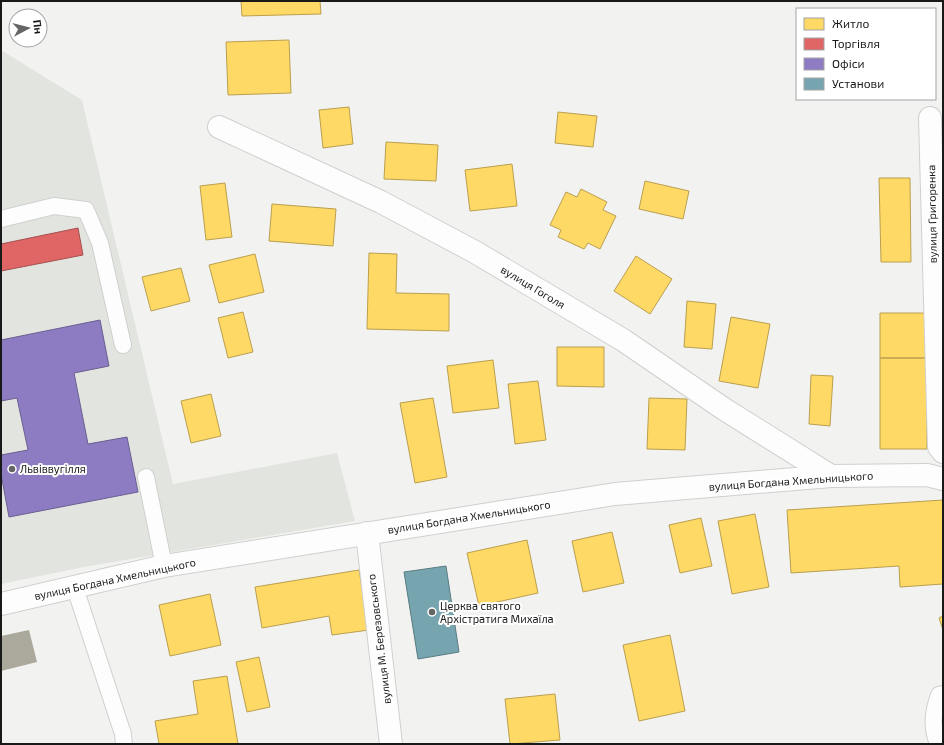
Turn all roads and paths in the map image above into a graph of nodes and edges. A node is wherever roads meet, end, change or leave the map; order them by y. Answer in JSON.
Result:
{"nodes":[{"id":1,"x":930,"y":118,"type":"dead end"},
{"id":2,"x":219,"y":127,"type":"dead end"},
{"id":3,"x":1,"y":219,"type":"edge"},
{"id":4,"x":122,"y":345,"type":"dead end"},
{"id":5,"x":943,"y":452,"type":"edge"},
{"id":6,"x":146,"y":476,"type":"dead end"},
{"id":7,"x":831,"y":476,"type":"junction"},
{"id":8,"x":943,"y":479,"type":"edge"},
{"id":9,"x":366,"y":533,"type":"junction"},
{"id":10,"x":164,"y":566,"type":"junction"},
{"id":11,"x":75,"y":588,"type":"junction"},
{"id":12,"x":1,"y":604,"type":"edge"},
{"id":13,"x":943,"y":694,"type":"edge"},
{"id":14,"x":124,"y":744,"type":"edge"},
{"id":15,"x":391,"y":744,"type":"edge"},
{"id":16,"x":938,"y":744,"type":"edge"}],
"edges":[{"from":1,"to":5,"type":"street","name":"вулиця Григоренка"},
{"from":2,"to":7,"type":"street","name":"вулиця Гоголя"},
{"from":3,"to":4,"type":"lane"},
{"from":6,"to":10,"type":"lane"},
{"from":7,"to":8,"type":"street","name":"вулиця Богдана Хмельницького"},
{"from":7,"to":9,"type":"street","name":"вулиця Богдана Хмельницького"},
{"from":9,"to":10,"type":"street","name":"вулиця Богдана Хмельницького"},
{"from":9,"to":15,"type":"street","name":"вулиця М. Березовського"},
{"from":10,"to":11,"type":"street","name":"вулиця Богдана Хмельницького"},
{"from":11,"to":12,"type":"street","name":"вулиця Богдана Хмельницького"},
{"from":11,"to":14,"type":"lane"},
{"from":13,"to":16,"type":"lane"}]}
